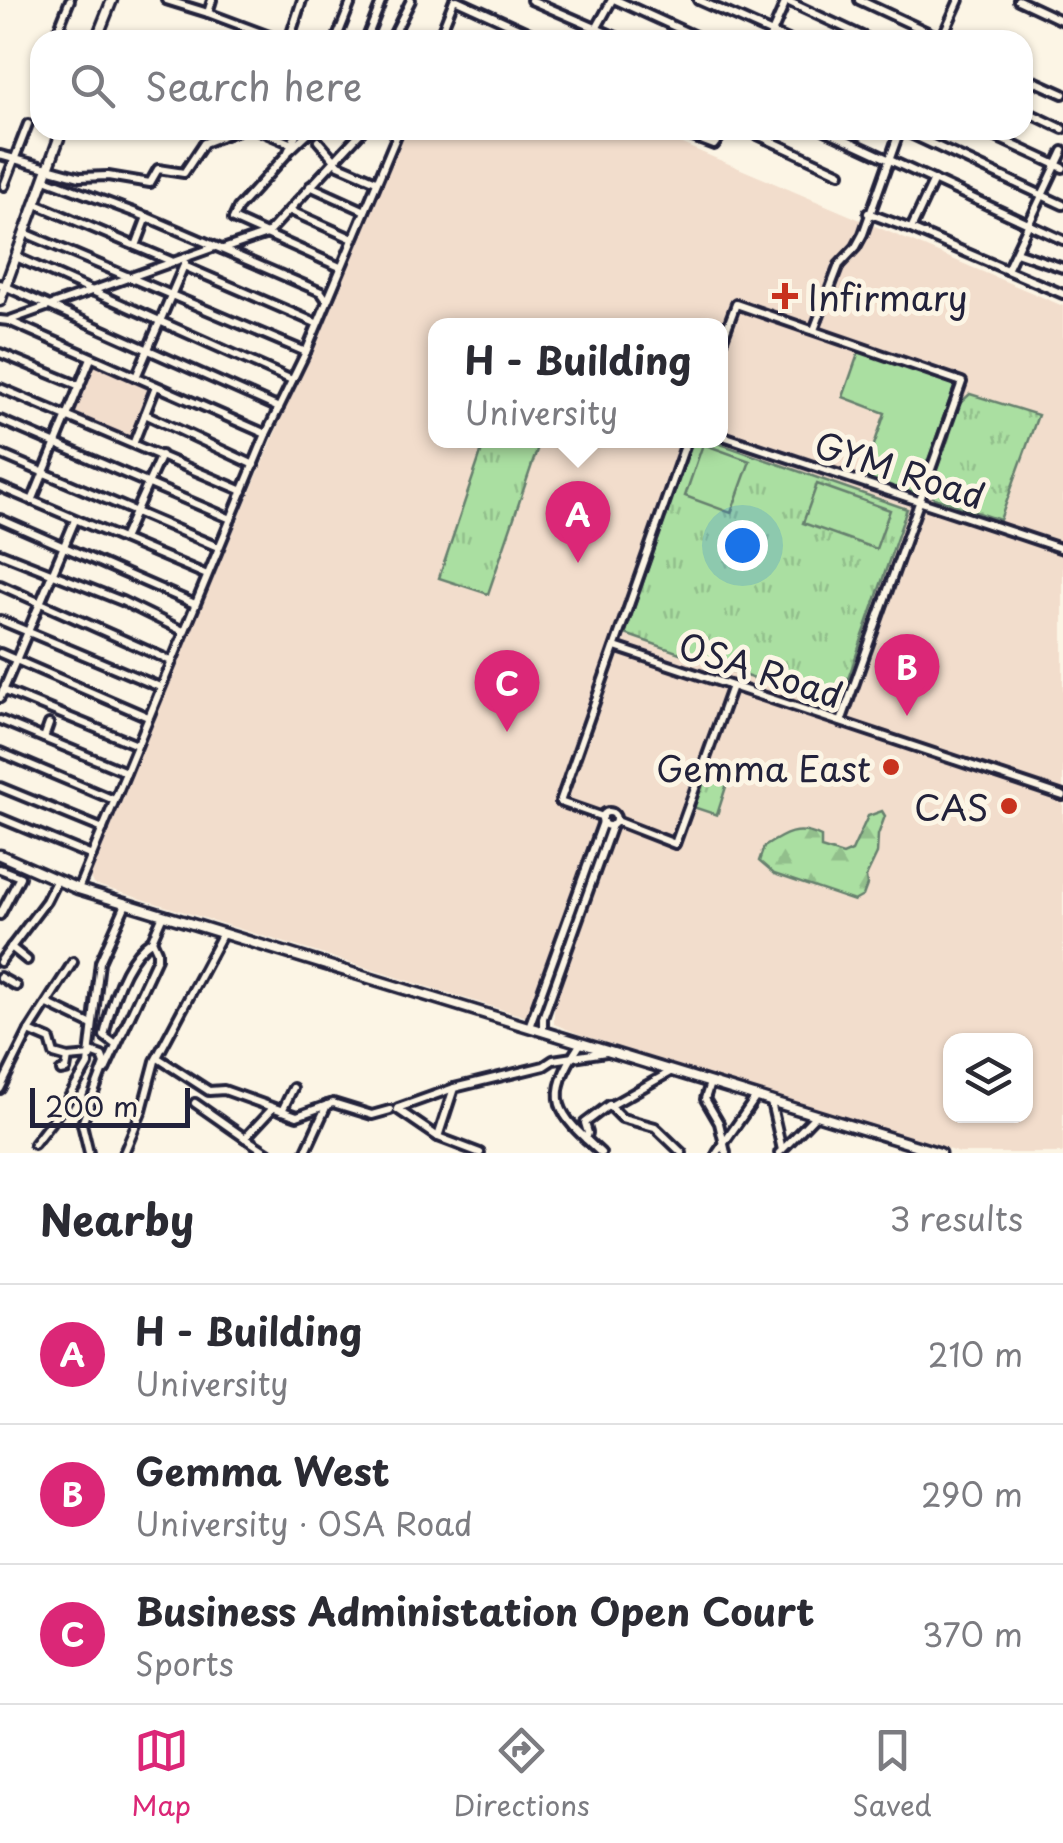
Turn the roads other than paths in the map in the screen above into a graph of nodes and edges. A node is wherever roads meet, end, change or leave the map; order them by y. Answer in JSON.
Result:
{"nodes":[{"id":1,"x":70,"y":0,"type":"edge"},
{"id":2,"x":112,"y":0,"type":"edge"},
{"id":3,"x":166,"y":0,"type":"edge"},
{"id":4,"x":212,"y":0,"type":"edge"},
{"id":5,"x":302,"y":0,"type":"edge"},
{"id":6,"x":340,"y":0,"type":"edge"},
{"id":7,"x":382,"y":0,"type":"edge"},
{"id":8,"x":411,"y":0,"type":"edge"},
{"id":9,"x":456,"y":0,"type":"edge"},
{"id":10,"x":532,"y":0,"type":"edge"},
{"id":11,"x":614,"y":0,"type":"edge"},
{"id":12,"x":698,"y":0,"type":"edge"},
{"id":13,"x":786,"y":0,"type":"edge"},
{"id":14,"x":858,"y":0,"type":"edge"},
{"id":15,"x":959,"y":0,"type":"edge"},
{"id":16,"x":1018,"y":0,"type":"edge"},
{"id":17,"x":350,"y":4,"type":"edge"},
{"id":18,"x":208,"y":14,"type":"junction"},
{"id":19,"x":1063,"y":21,"type":"edge"},
{"id":20,"x":598,"y":29,"type":"joint"},
{"id":21,"x":58,"y":30,"type":"edge"},
{"id":22,"x":100,"y":30,"type":"edge"},
{"id":23,"x":252,"y":30,"type":"edge"},
{"id":24,"x":292,"y":30,"type":"edge"},
{"id":25,"x":340,"y":30,"type":"edge"},
{"id":26,"x":370,"y":30,"type":"edge"},
{"id":27,"x":396,"y":30,"type":"edge"},
{"id":28,"x":442,"y":30,"type":"edge"},
{"id":29,"x":523,"y":30,"type":"edge"},
{"id":30,"x":682,"y":30,"type":"edge"},
{"id":31,"x":758,"y":30,"type":"edge"},
{"id":32,"x":773,"y":30,"type":"edge"},
{"id":33,"x":850,"y":30,"type":"edge"},
{"id":34,"x":923,"y":30,"type":"edge"},
{"id":35,"x":946,"y":30,"type":"edge"},
{"id":36,"x":1033,"y":80,"type":"edge"},
{"id":37,"x":1063,"y":94,"type":"edge"},
{"id":38,"x":1033,"y":115,"type":"edge"},
{"id":39,"x":28,"y":124,"type":"dead end"},
{"id":40,"x":1063,"y":129,"type":"edge"},
{"id":41,"x":58,"y":140,"type":"edge"},
{"id":42,"x":212,"y":140,"type":"edge"},
{"id":43,"x":278,"y":140,"type":"edge"},
{"id":44,"x":294,"y":140,"type":"edge"},
{"id":45,"x":299,"y":140,"type":"edge"},
{"id":46,"x":354,"y":140,"type":"edge"},
{"id":47,"x":394,"y":140,"type":"edge"},
{"id":48,"x":769,"y":140,"type":"edge"},
{"id":49,"x":846,"y":140,"type":"edge"},
{"id":50,"x":897,"y":140,"type":"edge"},
{"id":51,"x":923,"y":140,"type":"edge"},
{"id":52,"x":1003,"y":140,"type":"edge"},
{"id":53,"x":318,"y":142,"type":"dead end"},
{"id":54,"x":291,"y":147,"type":"junction"},
{"id":55,"x":1063,"y":151,"type":"edge"},
{"id":56,"x":0,"y":155,"type":"edge"},
{"id":57,"x":888,"y":159,"type":"junction"},
{"id":58,"x":16,"y":160,"type":"junction"},
{"id":59,"x":335,"y":161,"type":"junction"},
{"id":60,"x":1060,"y":166,"type":"edge"},
{"id":61,"x":48,"y":168,"type":"junction"},
{"id":62,"x":840,"y":173,"type":"dead end"},
{"id":63,"x":45,"y":179,"type":"junction"},
{"id":64,"x":376,"y":180,"type":"junction"},
{"id":65,"x":934,"y":180,"type":"junction"},
{"id":66,"x":4,"y":186,"type":"dead end"},
{"id":67,"x":310,"y":186,"type":"junction"},
{"id":68,"x":1043,"y":196,"type":"junction"},
{"id":69,"x":36,"y":204,"type":"junction"},
{"id":70,"x":1063,"y":204,"type":"edge"},
{"id":71,"x":363,"y":210,"type":"junction"},
{"id":72,"x":291,"y":211,"type":"junction"},
{"id":73,"x":868,"y":213,"type":"junction"},
{"id":74,"x":147,"y":217,"type":"junction"},
{"id":75,"x":1030,"y":225,"type":"junction"},
{"id":76,"x":910,"y":229,"type":"junction"},
{"id":77,"x":25,"y":233,"type":"junction"},
{"id":78,"x":267,"y":234,"type":"junction"},
{"id":79,"x":351,"y":238,"type":"junction"},
{"id":80,"x":1063,"y":240,"type":"edge"},
{"id":81,"x":136,"y":246,"type":"junction"},
{"id":82,"x":219,"y":248,"type":"junction"},
{"id":83,"x":1016,"y":252,"type":"junction"},
{"id":84,"x":16,"y":257,"type":"junction"},
{"id":85,"x":171,"y":261,"type":"junction"},
{"id":86,"x":186,"y":262,"type":"junction"},
{"id":87,"x":0,"y":264,"type":"edge"},
{"id":88,"x":340,"y":267,"type":"junction"},
{"id":89,"x":12,"y":268,"type":"junction"},
{"id":90,"x":1063,"y":268,"type":"edge"},
{"id":91,"x":1007,"y":270,"type":"junction"},
{"id":92,"x":133,"y":278,"type":"junction"},
{"id":93,"x":3,"y":285,"type":"edge"},
{"id":94,"x":92,"y":292,"type":"junction"},
{"id":95,"x":171,"y":293,"type":"junction"},
{"id":96,"x":326,"y":294,"type":"junction"},
{"id":97,"x":1063,"y":294,"type":"edge"},
{"id":98,"x":0,"y":301,"type":"edge"},
{"id":99,"x":46,"y":306,"type":"junction"},
{"id":100,"x":160,"y":320,"type":"junction"},
{"id":101,"x":4,"y":321,"type":"edge"},
{"id":102,"x":316,"y":323,"type":"junction"},
{"id":103,"x":728,"y":325,"type":"edge"},
{"id":104,"x":814,"y":330,"type":"junction"},
{"id":105,"x":148,"y":351,"type":"junction"},
{"id":106,"x":306,"y":352,"type":"junction"},
{"id":107,"x":0,"y":353,"type":"edge"},
{"id":108,"x":92,"y":358,"type":"junction"},
{"id":109,"x":136,"y":377,"type":"junction"},
{"id":110,"x":292,"y":380,"type":"junction"},
{"id":111,"x":80,"y":386,"type":"junction"},
{"id":112,"x":156,"y":386,"type":"junction"},
{"id":113,"x":0,"y":388,"type":"edge"},
{"id":114,"x":279,"y":408,"type":"junction"},
{"id":115,"x":145,"y":414,"type":"junction"},
{"id":116,"x":68,"y":417,"type":"junction"},
{"id":117,"x":0,"y":420,"type":"edge"},
{"id":118,"x":266,"y":434,"type":"junction"},
{"id":119,"x":728,"y":438,"type":"edge"},
{"id":120,"x":134,"y":442,"type":"junction"},
{"id":121,"x":56,"y":443,"type":"junction"},
{"id":122,"x":685,"y":448,"type":"edge"},
{"id":123,"x":0,"y":454,"type":"edge"},
{"id":124,"x":161,"y":455,"type":"junction"},
{"id":125,"x":254,"y":464,"type":"junction"},
{"id":126,"x":44,"y":472,"type":"junction"},
{"id":127,"x":146,"y":482,"type":"junction"},
{"id":128,"x":0,"y":487,"type":"edge"},
{"id":129,"x":243,"y":492,"type":"junction"},
{"id":130,"x":32,"y":500,"type":"junction"},
{"id":131,"x":920,"y":502,"type":"junction"},
{"id":132,"x":134,"y":510,"type":"junction"},
{"id":133,"x":0,"y":519,"type":"edge"},
{"id":134,"x":231,"y":519,"type":"junction"},
{"id":135,"x":75,"y":520,"type":"junction"},
{"id":136,"x":123,"y":539,"type":"junction"},
{"id":137,"x":65,"y":544,"type":"junction"},
{"id":138,"x":218,"y":547,"type":"junction"},
{"id":139,"x":1063,"y":549,"type":"edge"},
{"id":140,"x":0,"y":553,"type":"edge"},
{"id":141,"x":52,"y":575,"type":"junction"},
{"id":142,"x":206,"y":575,"type":"junction"},
{"id":143,"x":0,"y":584,"type":"edge"},
{"id":144,"x":41,"y":601,"type":"junction"},
{"id":145,"x":195,"y":604,"type":"junction"},
{"id":146,"x":0,"y":620,"type":"edge"},
{"id":147,"x":28,"y":632,"type":"junction"},
{"id":148,"x":184,"y":632,"type":"junction"},
{"id":149,"x":615,"y":647,"type":"junction"},
{"id":150,"x":0,"y":653,"type":"edge"},
{"id":151,"x":16,"y":660,"type":"junction"},
{"id":152,"x":171,"y":661,"type":"junction"},
{"id":153,"x":732,"y":686,"type":"junction"},
{"id":154,"x":160,"y":688,"type":"junction"},
{"id":155,"x":2,"y":694,"type":"edge"},
{"id":156,"x":148,"y":717,"type":"junction"},
{"id":157,"x":0,"y":720,"type":"edge"},
{"id":158,"x":841,"y":722,"type":"junction"},
{"id":159,"x":50,"y":724,"type":"dead end"},
{"id":160,"x":44,"y":738,"type":"junction"},
{"id":161,"x":137,"y":745,"type":"junction"},
{"id":162,"x":0,"y":752,"type":"edge"},
{"id":163,"x":126,"y":772,"type":"junction"},
{"id":164,"x":0,"y":787,"type":"edge"},
{"id":165,"x":1063,"y":796,"type":"edge"},
{"id":166,"x":114,"y":800,"type":"junction"},
{"id":167,"x":0,"y":818,"type":"edge"},
{"id":168,"x":603,"y":820,"type":"junction"},
{"id":169,"x":614,"y":823,"type":"junction"},
{"id":170,"x":102,"y":829,"type":"junction"},
{"id":171,"x":0,"y":855,"type":"edge"},
{"id":172,"x":92,"y":856,"type":"junction"},
{"id":173,"x":15,"y":862,"type":"junction"},
{"id":174,"x":586,"y":869,"type":"junction"},
{"id":175,"x":2,"y":870,"type":"edge"},
{"id":176,"x":596,"y":872,"type":"junction"},
{"id":177,"x":56,"y":881,"type":"junction"},
{"id":178,"x":78,"y":889,"type":"junction"},
{"id":179,"x":126,"y":904,"type":"junction"},
{"id":180,"x":572,"y":910,"type":"junction"},
{"id":181,"x":582,"y":914,"type":"junction"},
{"id":182,"x":0,"y":915,"type":"edge"},
{"id":183,"x":163,"y":915,"type":"junction"},
{"id":184,"x":223,"y":933,"type":"junction"},
{"id":185,"x":152,"y":940,"type":"junction"},
{"id":186,"x":12,"y":947,"type":"junction"},
{"id":187,"x":555,"y":956,"type":"junction"},
{"id":188,"x":566,"y":959,"type":"junction"},
{"id":189,"x":27,"y":960,"type":"dead end"},
{"id":190,"x":0,"y":962,"type":"edge"},
{"id":191,"x":73,"y":962,"type":"dead end"},
{"id":192,"x":0,"y":977,"type":"edge"},
{"id":193,"x":16,"y":986,"type":"dead end"},
{"id":194,"x":544,"y":987,"type":"junction"},
{"id":195,"x":555,"y":990,"type":"junction"},
{"id":196,"x":48,"y":1004,"type":"junction"},
{"id":197,"x":544,"y":1006,"type":"junction"},
{"id":198,"x":539,"y":1016,"type":"junction"},
{"id":199,"x":92,"y":1025,"type":"junction"},
{"id":200,"x":529,"y":1027,"type":"junction"},
{"id":201,"x":29,"y":1030,"type":"junction"},
{"id":202,"x":543,"y":1032,"type":"junction"},
{"id":203,"x":581,"y":1043,"type":"junction"},
{"id":204,"x":116,"y":1045,"type":"junction"},
{"id":205,"x":607,"y":1052,"type":"junction"},
{"id":206,"x":91,"y":1054,"type":"junction"},
{"id":207,"x":573,"y":1056,"type":"junction"},
{"id":208,"x":68,"y":1058,"type":"junction"},
{"id":209,"x":158,"y":1058,"type":"junction"},
{"id":210,"x":104,"y":1070,"type":"junction"},
{"id":211,"x":61,"y":1071,"type":"dead end"},
{"id":212,"x":672,"y":1071,"type":"junction"},
{"id":213,"x":710,"y":1083,"type":"junction"},
{"id":214,"x":293,"y":1088,"type":"dead end"},
{"id":215,"x":454,"y":1088,"type":"junction"},
{"id":216,"x":0,"y":1089,"type":"edge"},
{"id":217,"x":756,"y":1097,"type":"junction"},
{"id":218,"x":771,"y":1102,"type":"junction"},
{"id":219,"x":195,"y":1103,"type":"dead end"},
{"id":220,"x":328,"y":1104,"type":"junction"},
{"id":221,"x":610,"y":1104,"type":"junction"},
{"id":222,"x":273,"y":1108,"type":"junction"},
{"id":223,"x":282,"y":1110,"type":"junction"},
{"id":224,"x":390,"y":1110,"type":"dead end"},
{"id":225,"x":815,"y":1116,"type":"junction"},
{"id":226,"x":438,"y":1137,"type":"junction"},
{"id":227,"x":246,"y":1138,"type":"junction"},
{"id":228,"x":586,"y":1140,"type":"junction"},
{"id":229,"x":724,"y":1143,"type":"junction"},
{"id":230,"x":34,"y":1144,"type":"dead end"},
{"id":231,"x":918,"y":1146,"type":"junction"},
{"id":232,"x":781,"y":1151,"type":"edge"},
{"id":233,"x":90,"y":1153,"type":"edge"},
{"id":234,"x":124,"y":1153,"type":"edge"},
{"id":235,"x":268,"y":1153,"type":"edge"},
{"id":236,"x":305,"y":1153,"type":"edge"},
{"id":237,"x":480,"y":1153,"type":"edge"},
{"id":238,"x":601,"y":1153,"type":"edge"},
{"id":239,"x":682,"y":1153,"type":"edge"},
{"id":240,"x":717,"y":1153,"type":"edge"},
{"id":241,"x":726,"y":1153,"type":"edge"},
{"id":242,"x":909,"y":1153,"type":"edge"},
{"id":243,"x":940,"y":1153,"type":"edge"}],
"edges":[{"from":1,"to":21,"type":"street"},
{"from":2,"to":22,"type":"street"},
{"from":3,"to":18,"type":"street"},
{"from":4,"to":18,"type":"street"},
{"from":5,"to":24,"type":"street"},
{"from":6,"to":17,"type":"street"},
{"from":7,"to":26,"type":"street"},
{"from":8,"to":27,"type":"street"},
{"from":9,"to":28,"type":"street"},
{"from":9,"to":29,"type":"street"},
{"from":10,"to":20,"type":"street"},
{"from":11,"to":20,"type":"street"},
{"from":11,"to":30,"type":"street"},
{"from":12,"to":31,"type":"street"},
{"from":13,"to":32,"type":"street"},
{"from":13,"to":33,"type":"street"},
{"from":14,"to":34,"type":"street"},
{"from":15,"to":35,"type":"street"},
{"from":16,"to":19,"type":"street"},
{"from":17,"to":25,"type":"street"},
{"from":18,"to":23,"type":"street"},
{"from":36,"to":37,"type":"street"},
{"from":38,"to":40,"type":"street"},
{"from":39,"to":58,"type":"street"},
{"from":41,"to":61,"type":"street"},
{"from":42,"to":61,"type":"street"},
{"from":43,"to":54,"type":"street"},
{"from":44,"to":54,"type":"street"},
{"from":45,"to":54,"type":"street"},
{"from":46,"to":59,"type":"street"},
{"from":47,"to":64,"type":"street"},
{"from":48,"to":62,"type":"street"},
{"from":49,"to":57,"type":"street"},
{"from":50,"to":57,"type":"street"},
{"from":51,"to":68,"type":"street"},
{"from":52,"to":60,"type":"street"},
{"from":53,"to":59,"type":"street"},
{"from":54,"to":78,"type":"street"},
{"from":55,"to":60,"type":"street"},
{"from":56,"to":58,"type":"street"},
{"from":57,"to":65,"type":"street"},
{"from":57,"to":73,"type":"street"},
{"from":58,"to":61,"type":"street"},
{"from":58,"to":66,"type":"street"},
{"from":59,"to":64,"type":"street"},
{"from":59,"to":67,"type":"street"},
{"from":60,"to":68,"type":"street"},
{"from":61,"to":63,"type":"street"},
{"from":63,"to":69,"type":"street"},
{"from":63,"to":74,"type":"street"},
{"from":64,"to":71,"type":"street"},
{"from":65,"to":75,"type":"street"},
{"from":65,"to":76,"type":"street"},
{"from":67,"to":71,"type":"street"},
{"from":67,"to":72,"type":"street"},
{"from":68,"to":70,"type":"street"},
{"from":68,"to":75,"type":"street"},
{"from":69,"to":77,"type":"street"},
{"from":69,"to":81,"type":"street"},
{"from":71,"to":79,"type":"street"},
{"from":72,"to":78,"type":"street"},
{"from":72,"to":79,"type":"street"},
{"from":73,"to":76,"type":"street"},
{"from":73,"to":104,"type":"street"},
{"from":74,"to":81,"type":"street"},
{"from":74,"to":82,"type":"street"},
{"from":75,"to":80,"type":"street"},
{"from":75,"to":83,"type":"street"},
{"from":76,"to":91,"type":"street"},
{"from":77,"to":84,"type":"street"},
{"from":77,"to":92,"type":"street"},
{"from":78,"to":82,"type":"street"},
{"from":78,"to":88,"type":"street"},
{"from":79,"to":88,"type":"street"},
{"from":81,"to":85,"type":"street"},
{"from":82,"to":86,"type":"street"},
{"from":82,"to":96,"type":"street"},
{"from":83,"to":90,"type":"street"},
{"from":83,"to":91,"type":"street"},
{"from":84,"to":89,"type":"street"},
{"from":84,"to":94,"type":"street"},
{"from":85,"to":86,"type":"street"},
{"from":85,"to":92,"type":"street"},
{"from":86,"to":95,"type":"street"},
{"from":86,"to":102,"type":"street"},
{"from":87,"to":89,"type":"street"},
{"from":88,"to":96,"type":"street"},
{"from":89,"to":93,"type":"street"},
{"from":91,"to":97,"type":"street"},
{"from":92,"to":94,"type":"street"},
{"from":92,"to":95,"type":"street"},
{"from":93,"to":98,"type":"street"},
{"from":93,"to":99,"type":"street"},
{"from":94,"to":99,"type":"street"},
{"from":94,"to":100,"type":"street"},
{"from":95,"to":100,"type":"street"},
{"from":95,"to":106,"type":"street"},
{"from":96,"to":102,"type":"street"},
{"from":99,"to":101,"type":"street"},
{"from":99,"to":105,"type":"street"},
{"from":100,"to":105,"type":"street"},
{"from":100,"to":110,"type":"street"},
{"from":101,"to":108,"type":"street"},
{"from":102,"to":106,"type":"street"},
{"from":103,"to":104,"type":"street"},
{"from":104,"to":131,"type":"street"},
{"from":105,"to":109,"type":"street"},
{"from":105,"to":114,"type":"street"},
{"from":106,"to":110,"type":"street"},
{"from":107,"to":111,"type":"street"},
{"from":108,"to":109,"type":"street"},
{"from":108,"to":111,"type":"street"},
{"from":109,"to":112,"type":"street"},
{"from":110,"to":114,"type":"street"},
{"from":111,"to":116,"type":"street"},
{"from":112,"to":115,"type":"street"},
{"from":112,"to":118,"type":"street"},
{"from":113,"to":116,"type":"street"},
{"from":114,"to":118,"type":"street"},
{"from":115,"to":120,"type":"street"},
{"from":115,"to":125,"type":"street"},
{"from":116,"to":120,"type":"street"},
{"from":116,"to":121,"type":"street"},
{"from":117,"to":121,"type":"street"},
{"from":118,"to":125,"type":"street"},
{"from":119,"to":131,"type":"street","name":"GYM Road"},
{"from":120,"to":124,"type":"street"},
{"from":121,"to":126,"type":"street"},
{"from":121,"to":127,"type":"street"},
{"from":122,"to":149,"type":"street"},
{"from":123,"to":126,"type":"street"},
{"from":124,"to":127,"type":"street"},
{"from":124,"to":129,"type":"street"},
{"from":125,"to":129,"type":"street"},
{"from":126,"to":130,"type":"street"},
{"from":126,"to":132,"type":"street"},
{"from":127,"to":132,"type":"street"},
{"from":127,"to":134,"type":"street"},
{"from":128,"to":130,"type":"street"},
{"from":129,"to":134,"type":"street"},
{"from":130,"to":135,"type":"street"},
{"from":131,"to":139,"type":"street","name":"GYM Road"},
{"from":131,"to":158,"type":"street"},
{"from":132,"to":136,"type":"street"},
{"from":132,"to":138,"type":"street"},
{"from":133,"to":137,"type":"street"},
{"from":134,"to":138,"type":"street"},
{"from":135,"to":136,"type":"street"},
{"from":135,"to":137,"type":"street"},
{"from":136,"to":142,"type":"street"},
{"from":137,"to":141,"type":"street"},
{"from":137,"to":145,"type":"street"},
{"from":138,"to":142,"type":"street"},
{"from":140,"to":141,"type":"street"},
{"from":141,"to":144,"type":"street"},
{"from":141,"to":148,"type":"street"},
{"from":142,"to":145,"type":"street"},
{"from":143,"to":144,"type":"street"},
{"from":144,"to":147,"type":"street"},
{"from":144,"to":152,"type":"street"},
{"from":145,"to":148,"type":"street"},
{"from":146,"to":147,"type":"street"},
{"from":147,"to":151,"type":"street"},
{"from":147,"to":154,"type":"street"},
{"from":148,"to":152,"type":"street"},
{"from":149,"to":153,"type":"street","name":"OSA Road"},
{"from":149,"to":168,"type":"street"},
{"from":150,"to":151,"type":"street"},
{"from":151,"to":155,"type":"street"},
{"from":151,"to":156,"type":"street"},
{"from":152,"to":154,"type":"street"},
{"from":153,"to":158,"type":"street","name":"OSA Road"},
{"from":153,"to":169,"type":"street"},
{"from":154,"to":156,"type":"street"},
{"from":155,"to":161,"type":"street"},
{"from":156,"to":161,"type":"street"},
{"from":157,"to":160,"type":"street"},
{"from":158,"to":165,"type":"street","name":"OSA Road"},
{"from":159,"to":160,"type":"street"},
{"from":160,"to":163,"type":"street"},
{"from":161,"to":163,"type":"street"},
{"from":162,"to":166,"type":"street"},
{"from":163,"to":166,"type":"street"},
{"from":164,"to":170,"type":"street"},
{"from":166,"to":170,"type":"street"},
{"from":167,"to":172,"type":"street"},
{"from":168,"to":169,"type":"street"},
{"from":168,"to":174,"type":"street"},
{"from":169,"to":176,"type":"street"},
{"from":170,"to":172,"type":"street"},
{"from":171,"to":173,"type":"street"},
{"from":172,"to":178,"type":"street"},
{"from":173,"to":175,"type":"street"},
{"from":173,"to":177,"type":"street"},
{"from":174,"to":176,"type":"street"},
{"from":174,"to":180,"type":"street"},
{"from":175,"to":182,"type":"street"},
{"from":176,"to":181,"type":"street"},
{"from":177,"to":178,"type":"street"},
{"from":177,"to":186,"type":"street"},
{"from":178,"to":179,"type":"street"},
{"from":179,"to":183,"type":"street"},
{"from":179,"to":199,"type":"street"},
{"from":180,"to":181,"type":"street"},
{"from":180,"to":187,"type":"street"},
{"from":181,"to":188,"type":"street"},
{"from":183,"to":184,"type":"street"},
{"from":183,"to":185,"type":"street"},
{"from":184,"to":200,"type":"street"},
{"from":184,"to":209,"type":"street"},
{"from":185,"to":204,"type":"street"},
{"from":185,"to":204,"type":"street"},
{"from":186,"to":189,"type":"street"},
{"from":186,"to":190,"type":"street"},
{"from":187,"to":188,"type":"street"},
{"from":187,"to":194,"type":"street"},
{"from":188,"to":195,"type":"street"},
{"from":191,"to":196,"type":"street"},
{"from":192,"to":193,"type":"street"},
{"from":194,"to":195,"type":"street"},
{"from":194,"to":197,"type":"street"},
{"from":195,"to":197,"type":"street"},
{"from":196,"to":199,"type":"street"},
{"from":196,"to":201,"type":"street"},
{"from":197,"to":198,"type":"street"},
{"from":198,"to":200,"type":"street"},
{"from":198,"to":202,"type":"street"},
{"from":199,"to":206,"type":"street"},
{"from":200,"to":202,"type":"street"},
{"from":201,"to":208,"type":"street"},
{"from":201,"to":216,"type":"street"},
{"from":202,"to":203,"type":"street"},
{"from":203,"to":205,"type":"street"},
{"from":203,"to":207,"type":"street"},
{"from":204,"to":210,"type":"street"},
{"from":205,"to":207,"type":"street"},
{"from":205,"to":212,"type":"street"},
{"from":206,"to":208,"type":"street"},
{"from":206,"to":210,"type":"street"},
{"from":206,"to":230,"type":"street"},
{"from":207,"to":215,"type":"street"},
{"from":207,"to":228,"type":"street"},
{"from":208,"to":211,"type":"street"},
{"from":209,"to":222,"type":"street"},
{"from":209,"to":234,"type":"street"},
{"from":210,"to":233,"type":"street"},
{"from":212,"to":213,"type":"street"},
{"from":212,"to":221,"type":"street"},
{"from":213,"to":217,"type":"street"},
{"from":213,"to":229,"type":"street"},
{"from":214,"to":223,"type":"street"},
{"from":215,"to":226,"type":"street"},
{"from":215,"to":226,"type":"street"},
{"from":217,"to":218,"type":"street"},
{"from":217,"to":229,"type":"street"},
{"from":218,"to":225,"type":"street"},
{"from":218,"to":232,"type":"street"},
{"from":219,"to":227,"type":"street"},
{"from":220,"to":223,"type":"street"},
{"from":220,"to":224,"type":"street"},
{"from":220,"to":236,"type":"street"},
{"from":221,"to":228,"type":"street"},
{"from":221,"to":239,"type":"street"},
{"from":222,"to":223,"type":"street"},
{"from":222,"to":227,"type":"street"},
{"from":225,"to":231,"type":"street"},
{"from":225,"to":232,"type":"street"},
{"from":226,"to":237,"type":"street"},
{"from":227,"to":235,"type":"street"},
{"from":228,"to":238,"type":"street"},
{"from":229,"to":240,"type":"street"},
{"from":229,"to":241,"type":"street"},
{"from":231,"to":242,"type":"street"},
{"from":231,"to":243,"type":"street"}]}
